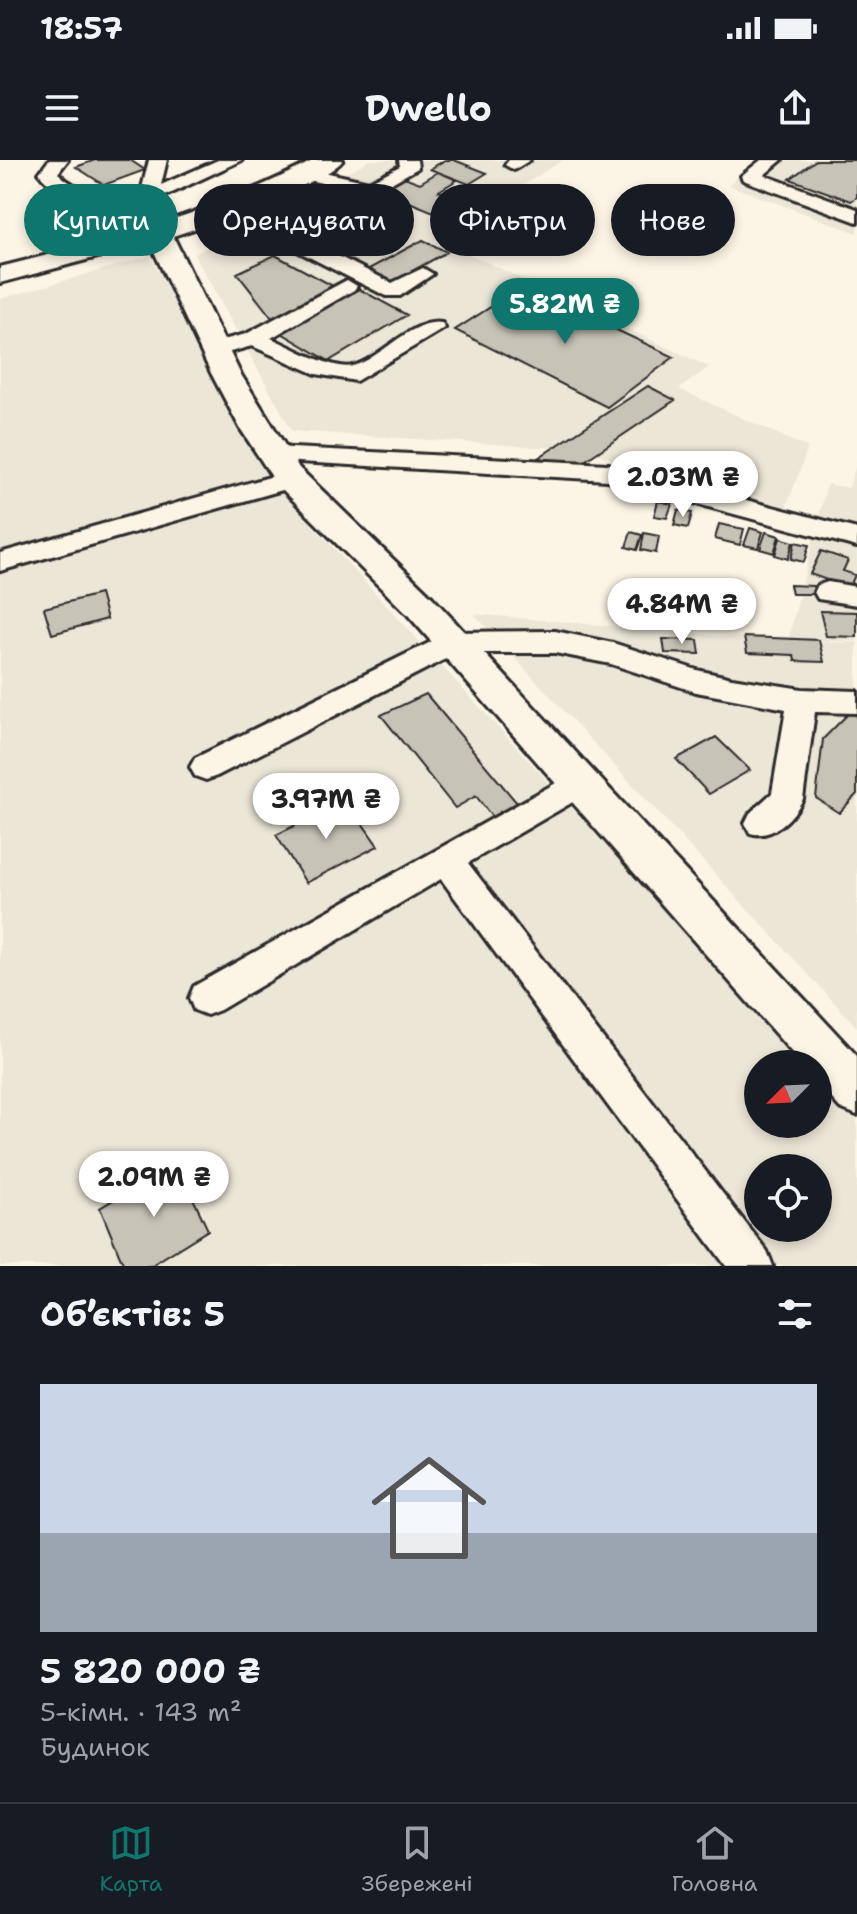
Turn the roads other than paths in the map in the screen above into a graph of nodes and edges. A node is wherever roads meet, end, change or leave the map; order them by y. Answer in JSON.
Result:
{"nodes":[{"id":1,"x":59,"y":160,"type":"edge"},
{"id":2,"x":158,"y":160,"type":"edge"},
{"id":3,"x":233,"y":160,"type":"edge"},
{"id":4,"x":331,"y":160,"type":"edge"},
{"id":5,"x":408,"y":160,"type":"edge"},
{"id":6,"x":773,"y":160,"type":"edge"},
{"id":7,"x":306,"y":174,"type":"junction"},
{"id":8,"x":57,"y":184,"type":"edge"},
{"id":9,"x":152,"y":184,"type":"edge"},
{"id":10,"x":178,"y":184,"type":"edge"},
{"id":11,"x":284,"y":184,"type":"edge"},
{"id":12,"x":857,"y":216,"type":"edge"},
{"id":13,"x":74,"y":256,"type":"edge"},
{"id":14,"x":169,"y":256,"type":"edge"},
{"id":15,"x":322,"y":256,"type":"edge"},
{"id":16,"x":423,"y":274,"type":"dead end"},
{"id":17,"x":0,"y":275,"type":"edge"},
{"id":18,"x":347,"y":286,"type":"dead end"},
{"id":19,"x":434,"y":328,"type":"dead end"},
{"id":20,"x":254,"y":339,"type":"junction"},
{"id":21,"x":212,"y":350,"type":"junction"},
{"id":22,"x":282,"y":467,"type":"junction"},
{"id":23,"x":857,"y":538,"type":"edge"},
{"id":24,"x":0,"y":562,"type":"edge"},
{"id":25,"x":453,"y":643,"type":"junction"},
{"id":26,"x":802,"y":700,"type":"junction"},
{"id":27,"x":857,"y":702,"type":"edge"},
{"id":28,"x":206,"y":767,"type":"dead end"},
{"id":29,"x":579,"y":783,"type":"junction"},
{"id":30,"x":761,"y":823,"type":"dead end"},
{"id":31,"x":446,"y":859,"type":"junction"},
{"id":32,"x":207,"y":998,"type":"dead end"},
{"id":33,"x":857,"y":1091,"type":"edge"},
{"id":34,"x":752,"y":1266,"type":"edge"}],
"edges":[{"from":1,"to":8,"type":"lane"},
{"from":2,"to":9,"type":"lane"},
{"from":3,"to":10,"type":"lane"},
{"from":4,"to":7,"type":"main road"},
{"from":5,"to":7,"type":"lane"},
{"from":6,"to":12,"type":"lane"},
{"from":7,"to":11,"type":"main road"},
{"from":13,"to":17,"type":"main road"},
{"from":14,"to":21,"type":"main road"},
{"from":15,"to":16,"type":"lane"},
{"from":18,"to":20,"type":"lane"},
{"from":19,"to":20,"type":"lane"},
{"from":20,"to":21,"type":"lane"},
{"from":21,"to":22,"type":"main road"},
{"from":22,"to":23,"type":"lane"},
{"from":22,"to":24,"type":"lane"},
{"from":22,"to":25,"type":"main road"},
{"from":25,"to":26,"type":"lane"},
{"from":25,"to":28,"type":"lane"},
{"from":25,"to":29,"type":"main road"},
{"from":26,"to":27,"type":"lane"},
{"from":26,"to":30,"type":"lane"},
{"from":29,"to":31,"type":"lane"},
{"from":29,"to":33,"type":"main road"},
{"from":31,"to":32,"type":"lane"},
{"from":31,"to":34,"type":"lane"}]}
